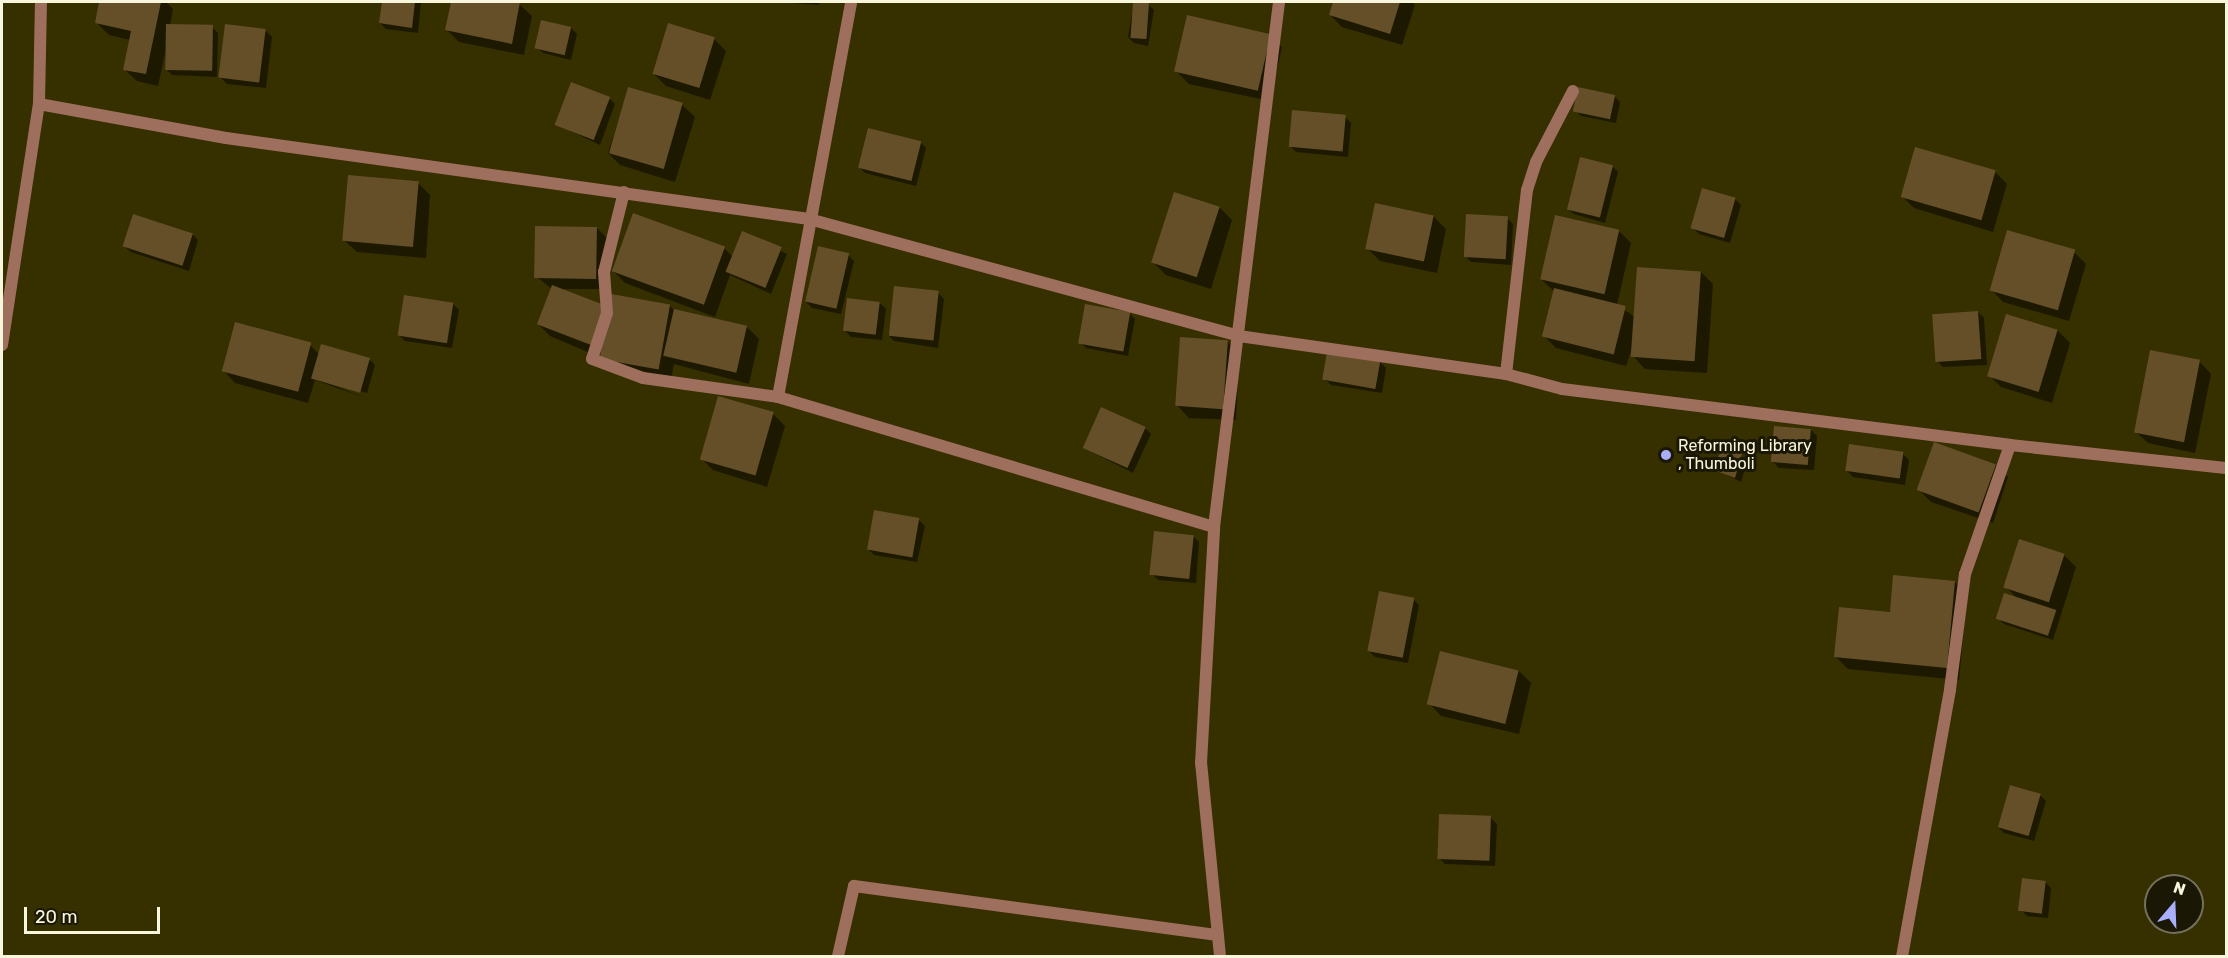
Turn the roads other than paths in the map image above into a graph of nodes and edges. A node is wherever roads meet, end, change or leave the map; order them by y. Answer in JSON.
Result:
{"nodes":[{"id":1,"x":41,"y":2,"type":"edge"},
{"id":2,"x":851,"y":2,"type":"edge"},
{"id":3,"x":1279,"y":2,"type":"edge"},
{"id":4,"x":1573,"y":91,"type":"dead end"},
{"id":5,"x":39,"y":104,"type":"junction"},
{"id":6,"x":624,"y":192,"type":"junction"},
{"id":7,"x":808,"y":219,"type":"junction"},
{"id":8,"x":1239,"y":336,"type":"junction"},
{"id":9,"x":2,"y":345,"type":"edge"},
{"id":10,"x":1506,"y":374,"type":"junction"},
{"id":11,"x":778,"y":397,"type":"junction"},
{"id":12,"x":2010,"y":445,"type":"junction"},
{"id":13,"x":2226,"y":468,"type":"edge"},
{"id":14,"x":1214,"y":527,"type":"junction"},
{"id":15,"x":1218,"y":935,"type":"junction"},
{"id":16,"x":838,"y":957,"type":"edge"},
{"id":17,"x":1220,"y":957,"type":"edge"},
{"id":18,"x":1902,"y":957,"type":"edge"}],
"edges":[{"from":1,"to":5,"type":"street"},
{"from":2,"to":7,"type":"street"},
{"from":3,"to":8,"type":"street"},
{"from":4,"to":10,"type":"street"},
{"from":5,"to":6,"type":"street"},
{"from":5,"to":9,"type":"street"},
{"from":6,"to":7,"type":"street"},
{"from":6,"to":11,"type":"street"},
{"from":7,"to":8,"type":"street"},
{"from":7,"to":11,"type":"street"},
{"from":8,"to":10,"type":"street"},
{"from":8,"to":14,"type":"street"},
{"from":10,"to":12,"type":"street"},
{"from":11,"to":14,"type":"street"},
{"from":12,"to":13,"type":"street"},
{"from":12,"to":18,"type":"street"},
{"from":14,"to":15,"type":"street"},
{"from":15,"to":16,"type":"street"},
{"from":15,"to":17,"type":"street"}]}
